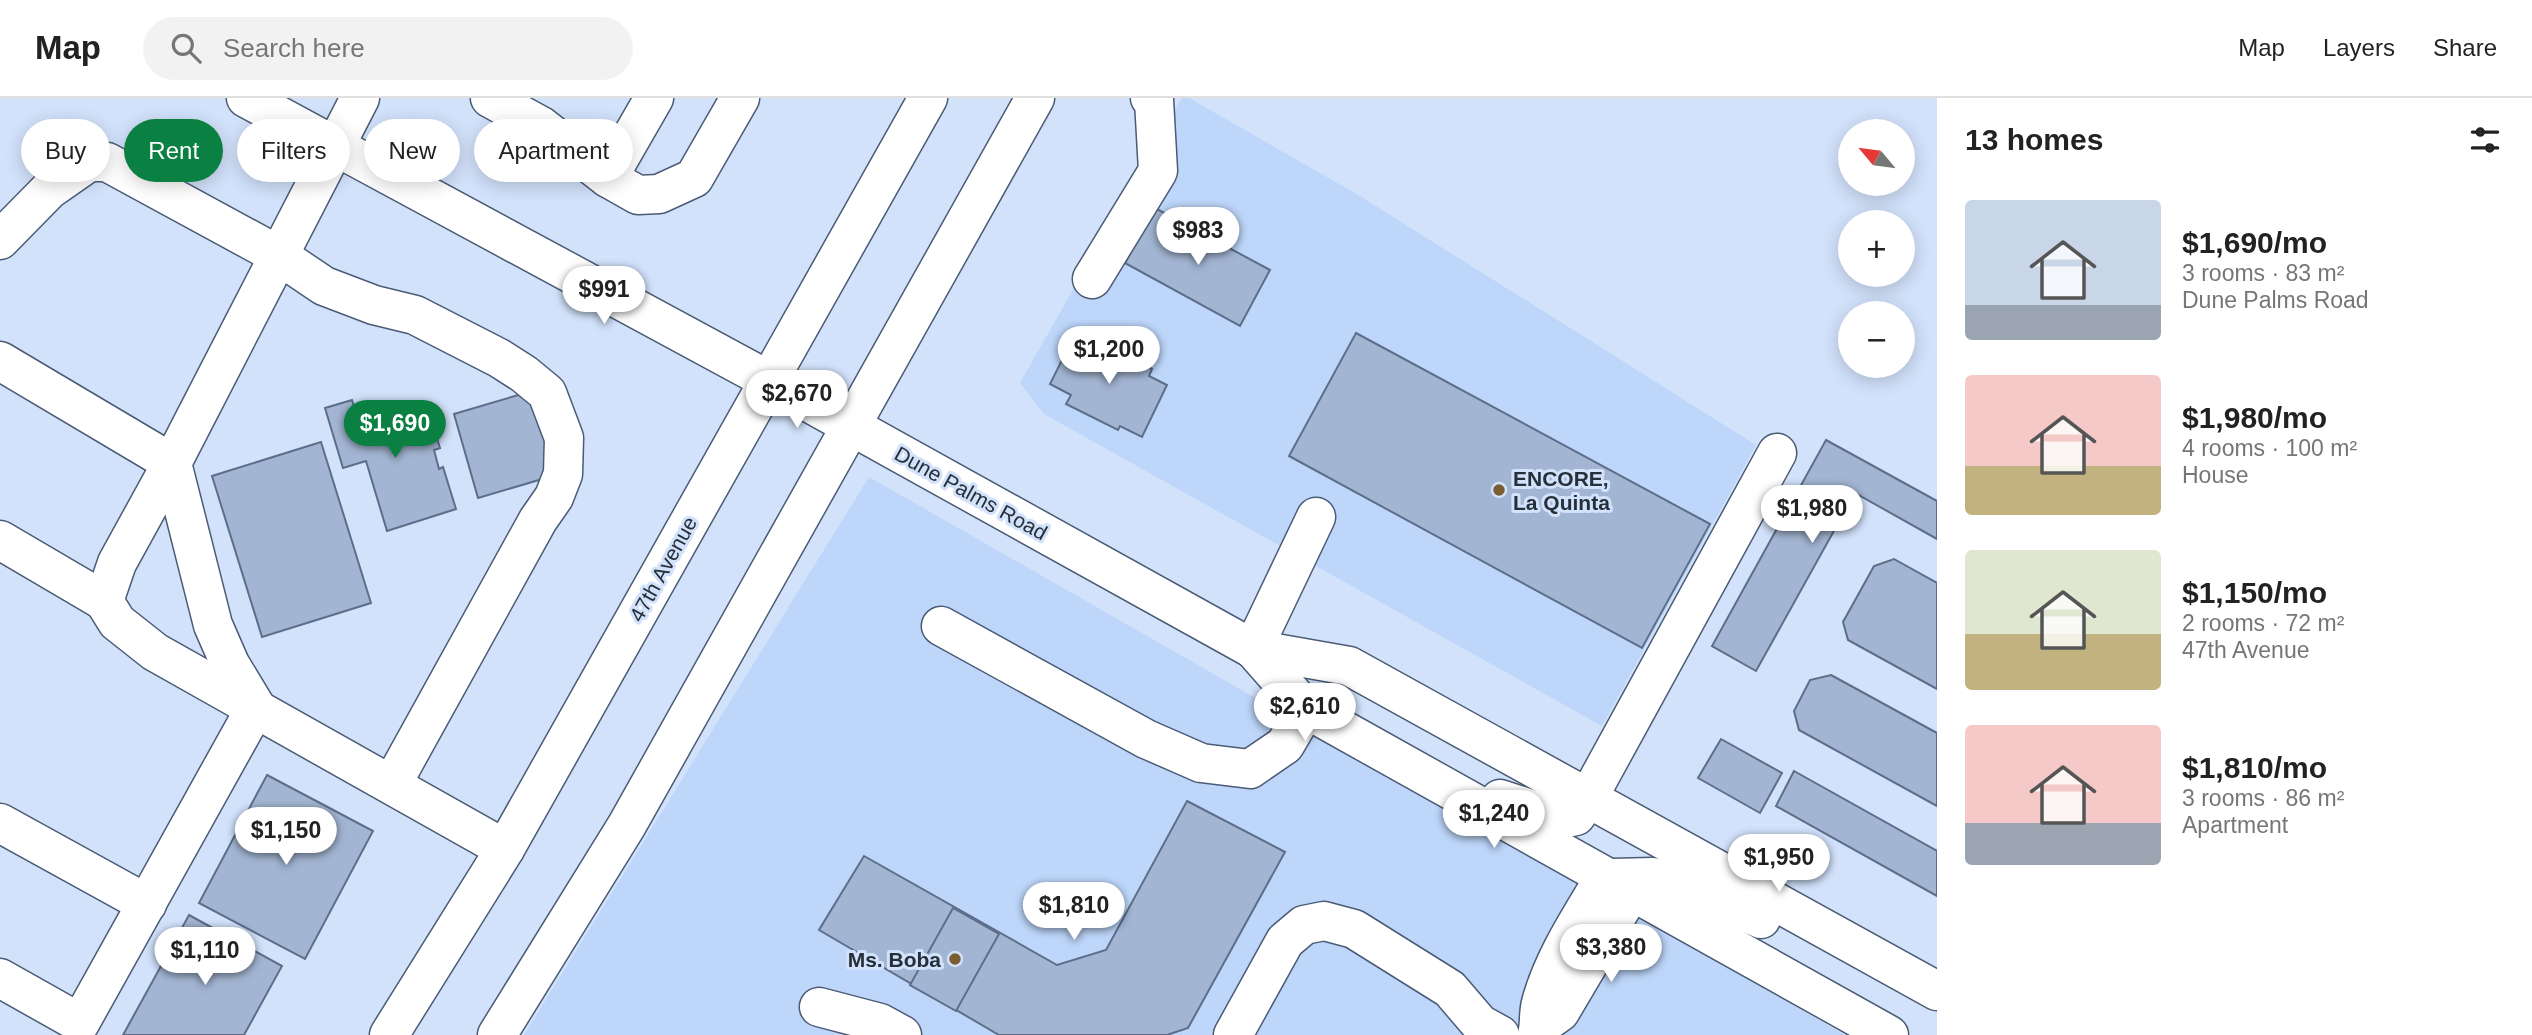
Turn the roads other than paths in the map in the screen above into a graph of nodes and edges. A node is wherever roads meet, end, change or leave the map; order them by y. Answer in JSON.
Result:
{"nodes":[{"id":1,"x":246,"y":98,"type":"edge"},
{"id":2,"x":360,"y":98,"type":"edge"},
{"id":3,"x":490,"y":98,"type":"edge"},
{"id":4,"x":654,"y":98,"type":"edge"},
{"id":5,"x":740,"y":98,"type":"edge"},
{"id":6,"x":928,"y":98,"type":"edge"},
{"id":7,"x":1035,"y":98,"type":"edge"},
{"id":8,"x":1150,"y":98,"type":"edge"},
{"id":9,"x":285,"y":119,"type":"edge"},
{"id":10,"x":348,"y":119,"type":"edge"},
{"id":11,"x":528,"y":119,"type":"edge"},
{"id":12,"x":633,"y":135,"type":"edge"},
{"id":13,"x":350,"y":154,"type":"edge"},
{"id":14,"x":315,"y":182,"type":"edge"},
{"id":15,"x":615,"y":182,"type":"edge"},
{"id":16,"x":0,"y":240,"type":"edge"},
{"id":17,"x":278,"y":255,"type":"junction"},
{"id":18,"x":1092,"y":279,"type":"dead end"},
{"id":19,"x":0,"y":361,"type":"edge"},
{"id":20,"x":769,"y":381,"type":"junction"},
{"id":21,"x":852,"y":427,"type":"junction"},
{"id":22,"x":1777,"y":453,"type":"dead end"},
{"id":23,"x":172,"y":463,"type":"junction"},
{"id":24,"x":1316,"y":517,"type":"dead end"},
{"id":25,"x":0,"y":540,"type":"edge"},
{"id":26,"x":104,"y":601,"type":"junction"},
{"id":27,"x":941,"y":626,"type":"dead end"},
{"id":28,"x":1253,"y":649,"type":"junction"},
{"id":29,"x":256,"y":707,"type":"junction"},
{"id":30,"x":1306,"y":709,"type":"junction"},
{"id":31,"x":1412,"y":769,"type":"junction"},
{"id":32,"x":392,"y":784,"type":"junction"},
{"id":33,"x":1588,"y":799,"type":"junction"},
{"id":34,"x":0,"y":823,"type":"edge"},
{"id":35,"x":505,"y":849,"type":"junction"},
{"id":36,"x":1618,"y":885,"type":"junction"},
{"id":37,"x":147,"y":904,"type":"junction"},
{"id":38,"x":0,"y":978,"type":"edge"},
{"id":39,"x":1937,"y":992,"type":"edge"},
{"id":40,"x":819,"y":1007,"type":"dead end"},
{"id":41,"x":1538,"y":1031,"type":"edge"},
{"id":42,"x":389,"y":1035,"type":"edge"},
{"id":43,"x":497,"y":1035,"type":"edge"},
{"id":44,"x":902,"y":1035,"type":"edge"},
{"id":45,"x":1233,"y":1035,"type":"edge"},
{"id":46,"x":1500,"y":1035,"type":"edge"},
{"id":47,"x":1889,"y":1035,"type":"edge"}],
"edges":[{"from":1,"to":9,"type":"main road","name":"Dune Palms Road"},
{"from":2,"to":10,"type":"main road"},
{"from":3,"to":11,"type":"main road"},
{"from":4,"to":12,"type":"main road"},
{"from":5,"to":15,"type":"main road"},
{"from":6,"to":20,"type":"main road","name":"47th Avenue"},
{"from":7,"to":21,"type":"main road"},
{"from":8,"to":18,"type":"main road"},
{"from":13,"to":20,"type":"main road","name":"Dune Palms Road"},
{"from":14,"to":17,"type":"main road"},
{"from":16,"to":17,"type":"main road"},
{"from":17,"to":23,"type":"main road"},
{"from":17,"to":32,"type":"main road"},
{"from":19,"to":23,"type":"main road"},
{"from":20,"to":21,"type":"main road","name":"Dune Palms Road"},
{"from":20,"to":35,"type":"main road","name":"47th Avenue"},
{"from":21,"to":28,"type":"main road","name":"Dune Palms Road"},
{"from":21,"to":43,"type":"main road"},
{"from":22,"to":33,"type":"main road"},
{"from":23,"to":26,"type":"main road"},
{"from":23,"to":29,"type":"main road"},
{"from":24,"to":28,"type":"main road"},
{"from":25,"to":26,"type":"main road"},
{"from":26,"to":29,"type":"main road"},
{"from":27,"to":30,"type":"main road"},
{"from":28,"to":30,"type":"main road","name":"Dune Palms Road"},
{"from":28,"to":33,"type":"main road","name":"Dune Palms Road"},
{"from":29,"to":32,"type":"main road"},
{"from":29,"to":37,"type":"main road"},
{"from":30,"to":31,"type":"main road","name":"Dune Palms Road"},
{"from":31,"to":33,"type":"main road"},
{"from":31,"to":36,"type":"main road","name":"Dune Palms Road"},
{"from":32,"to":35,"type":"main road"},
{"from":33,"to":39,"type":"main road","name":"Dune Palms Road"},
{"from":34,"to":37,"type":"main road"},
{"from":35,"to":42,"type":"main road","name":"47th Avenue"},
{"from":36,"to":39,"type":"main road"},
{"from":36,"to":41,"type":"main road"},
{"from":36,"to":47,"type":"main road","name":"Dune Palms Road"},
{"from":37,"to":38,"type":"main road"},
{"from":40,"to":44,"type":"main road"},
{"from":45,"to":46,"type":"main road"}]}
